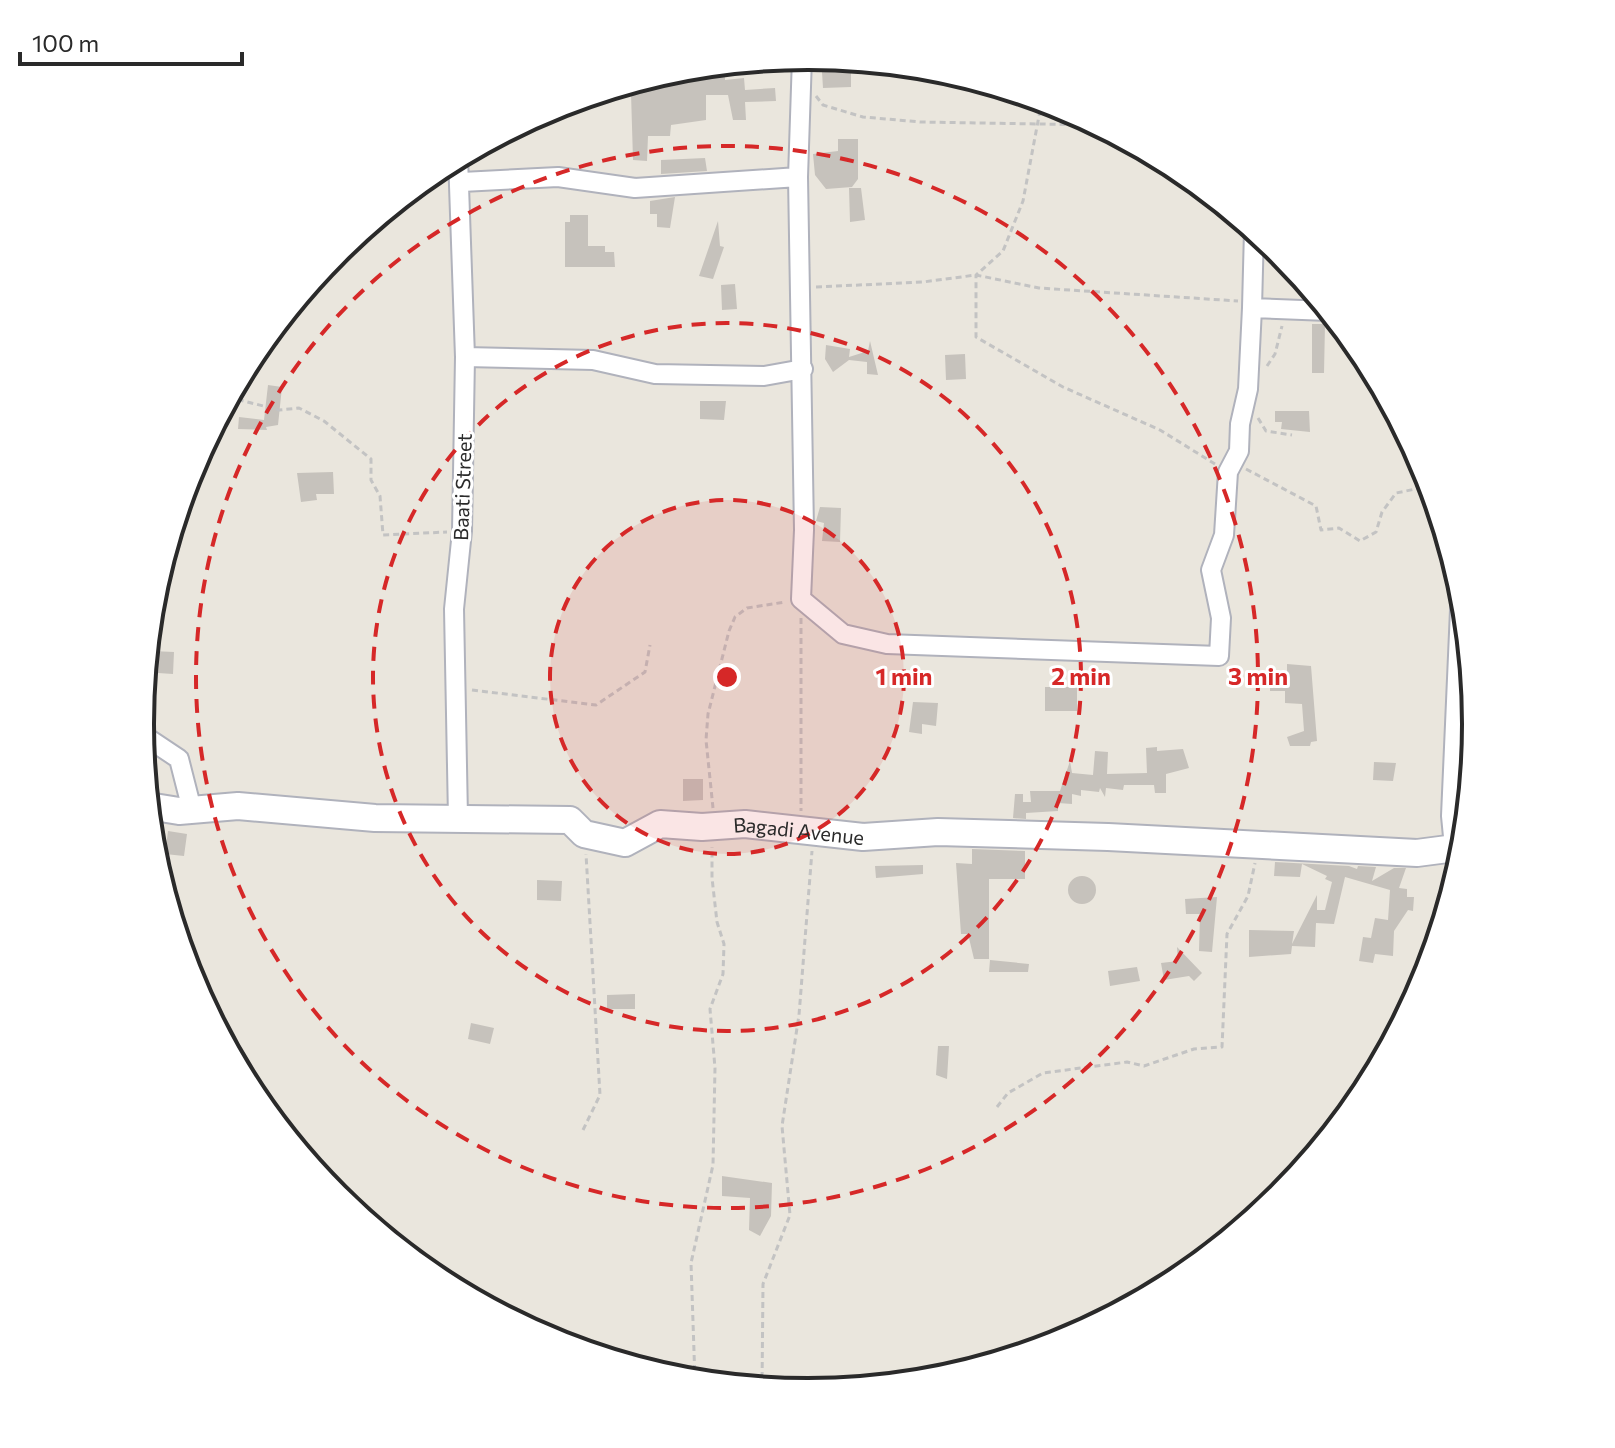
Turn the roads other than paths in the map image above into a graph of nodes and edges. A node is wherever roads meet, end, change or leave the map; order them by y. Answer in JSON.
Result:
{"nodes":[{"id":1,"x":803,"y":70,"type":"edge"},
{"id":2,"x":460,"y":170,"type":"edge"},
{"id":3,"x":798,"y":177,"type":"junction"},
{"id":4,"x":462,"y":182,"type":"junction"},
{"id":5,"x":1254,"y":246,"type":"edge"},
{"id":6,"x":1252,"y":305,"type":"junction"},
{"id":7,"x":1313,"y":310,"type":"edge"},
{"id":8,"x":465,"y":357,"type":"junction"},
{"id":9,"x":803,"y":369,"type":"junction"},
{"id":10,"x":1458,"y":659,"type":"edge"},
{"id":11,"x":154,"y":743,"type":"edge"},
{"id":12,"x":159,"y":807,"type":"edge"},
{"id":13,"x":192,"y":810,"type":"junction"},
{"id":14,"x":458,"y":818,"type":"junction"},
{"id":15,"x":1453,"y":825,"type":"edge"},
{"id":16,"x":1450,"y":848,"type":"edge"}],
"edges":[{"from":1,"to":3,"type":"street"},
{"from":2,"to":4,"type":"street","name":"Baati Street"},
{"from":3,"to":4,"type":"street"},
{"from":3,"to":9,"type":"street"},
{"from":4,"to":8,"type":"street","name":"Baati Street"},
{"from":5,"to":6,"type":"street"},
{"from":6,"to":7,"type":"street"},
{"from":6,"to":9,"type":"street"},
{"from":8,"to":9,"type":"street"},
{"from":8,"to":14,"type":"street","name":"Baati Street"},
{"from":10,"to":15,"type":"street"},
{"from":11,"to":13,"type":"street"},
{"from":12,"to":13,"type":"street","name":"Bagadi Avenue"},
{"from":13,"to":14,"type":"street","name":"Bagadi Avenue"},
{"from":14,"to":16,"type":"street","name":"Bagadi Avenue"}]}
